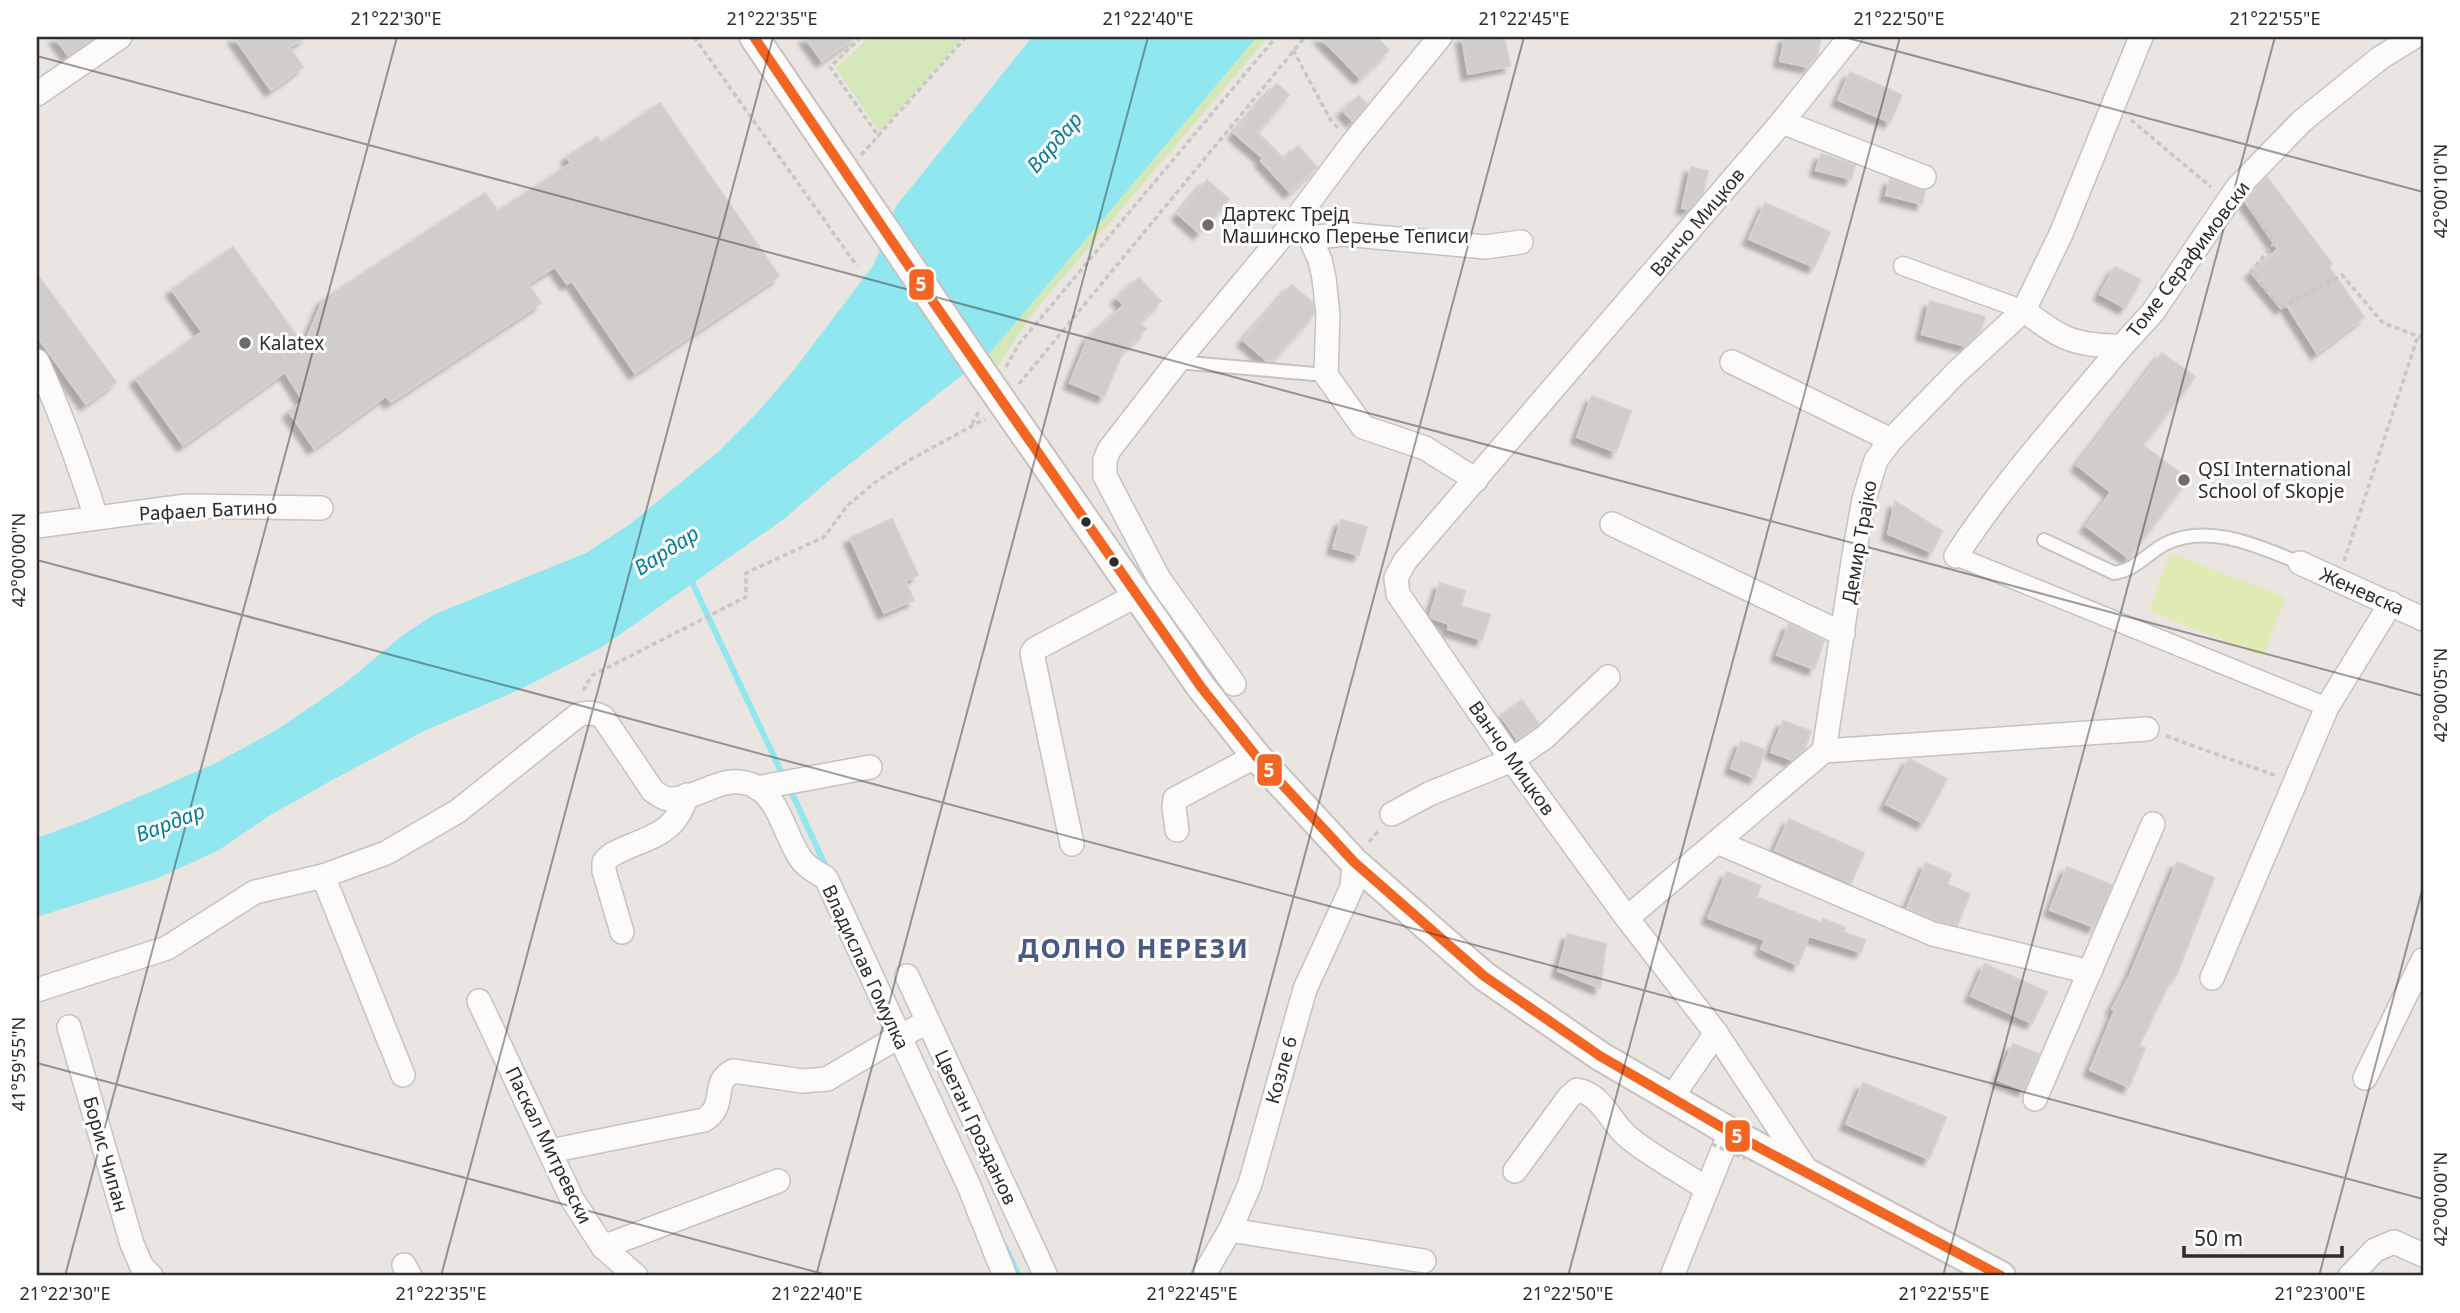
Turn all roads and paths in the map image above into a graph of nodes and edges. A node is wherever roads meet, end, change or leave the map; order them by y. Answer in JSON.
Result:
{"nodes":[{"id":1,"x":694,"y":37,"type":"edge"},
{"id":2,"x":754,"y":37,"type":"edge"},
{"id":3,"x":861,"y":37,"type":"edge"},
{"id":4,"x":966,"y":37,"type":"edge"},
{"id":5,"x":1276,"y":37,"type":"edge"},
{"id":6,"x":1305,"y":37,"type":"edge"},
{"id":7,"x":1440,"y":37,"type":"edge"},
{"id":8,"x":1850,"y":37,"type":"edge"},
{"id":9,"x":2141,"y":37,"type":"edge"},
{"id":10,"x":2414,"y":37,"type":"edge"},
{"id":11,"x":116,"y":38,"type":"edge"},
{"id":12,"x":1293,"y":50,"type":"junction"},
{"id":13,"x":37,"y":94,"type":"edge"},
{"id":14,"x":2114,"y":105,"type":"junction"},
{"id":15,"x":1782,"y":122,"type":"junction"},
{"id":16,"x":879,"y":137,"type":"junction"},
{"id":17,"x":1352,"y":144,"type":"junction"},
{"id":18,"x":844,"y":171,"type":"junction"},
{"id":19,"x":1924,"y":177,"type":"dead end"},
{"id":20,"x":2232,"y":195,"type":"junction"},
{"id":21,"x":1301,"y":231,"type":"junction"},
{"id":22,"x":1521,"y":242,"type":"dead end"},
{"id":23,"x":1903,"y":266,"type":"dead end"},
{"id":24,"x":857,"y":267,"type":"dead end"},
{"id":25,"x":2024,"y":310,"type":"junction"},
{"id":26,"x":2421,"y":337,"type":"edge"},
{"id":27,"x":1019,"y":344,"type":"dead end"},
{"id":28,"x":2122,"y":346,"type":"junction"},
{"id":29,"x":37,"y":361,"type":"edge"},
{"id":30,"x":1177,"y":362,"type":"junction"},
{"id":31,"x":1732,"y":362,"type":"dead end"},
{"id":32,"x":1326,"y":375,"type":"junction"},
{"id":33,"x":1011,"y":391,"type":"junction"},
{"id":34,"x":971,"y":426,"type":"dead end"},
{"id":35,"x":1891,"y":440,"type":"junction"},
{"id":36,"x":1476,"y":480,"type":"junction"},
{"id":37,"x":321,"y":508,"type":"dead end"},
{"id":38,"x":96,"y":517,"type":"junction"},
{"id":39,"x":1612,"y":524,"type":"dead end"},
{"id":40,"x":37,"y":526,"type":"edge"},
{"id":41,"x":2044,"y":540,"type":"dead end"},
{"id":42,"x":1956,"y":556,"type":"joint"},
{"id":43,"x":2300,"y":564,"type":"joint"},
{"id":44,"x":2338,"y":580,"type":"junction"},
{"id":45,"x":1138,"y":595,"type":"junction"},
{"id":46,"x":2391,"y":603,"type":"junction"},
{"id":47,"x":2423,"y":618,"type":"edge"},
{"id":48,"x":1843,"y":634,"type":"junction"},
{"id":49,"x":1608,"y":677,"type":"dead end"},
{"id":50,"x":1234,"y":684,"type":"dead end"},
{"id":51,"x":2327,"y":707,"type":"junction"},
{"id":52,"x":590,"y":712,"type":"junction"},
{"id":53,"x":2147,"y":729,"type":"joint"},
{"id":54,"x":1824,"y":751,"type":"junction"},
{"id":55,"x":1256,"y":755,"type":"junction"},
{"id":56,"x":1512,"y":760,"type":"junction"},
{"id":57,"x":870,"y":767,"type":"dead end"},
{"id":58,"x":2294,"y":782,"type":"junction"},
{"id":59,"x":778,"y":783,"type":"junction"},
{"id":60,"x":687,"y":795,"type":"junction"},
{"id":61,"x":1392,"y":814,"type":"joint"},
{"id":62,"x":2153,"y":824,"type":"dead end"},
{"id":63,"x":1177,"y":830,"type":"dead end"},
{"id":64,"x":1717,"y":842,"type":"junction"},
{"id":65,"x":1072,"y":844,"type":"dead end"},
{"id":66,"x":1354,"y":862,"type":"junction"},
{"id":67,"x":323,"y":876,"type":"junction"},
{"id":68,"x":1627,"y":918,"type":"junction"},
{"id":69,"x":622,"y":932,"type":"dead end"},
{"id":70,"x":2423,"y":960,"type":"edge"},
{"id":71,"x":2090,"y":972,"type":"junction"},
{"id":72,"x":907,"y":976,"type":"dead end"},
{"id":73,"x":2213,"y":978,"type":"dead end"},
{"id":74,"x":37,"y":990,"type":"edge"},
{"id":75,"x":479,"y":1001,"type":"dead end"},
{"id":76,"x":928,"y":1022,"type":"junction"},
{"id":77,"x":69,"y":1027,"type":"dead end"},
{"id":78,"x":1716,"y":1032,"type":"junction"},
{"id":79,"x":898,"y":1037,"type":"junction"},
{"id":80,"x":403,"y":1075,"type":"dead end"},
{"id":81,"x":2365,"y":1078,"type":"dead end"},
{"id":82,"x":1672,"y":1097,"type":"junction"},
{"id":83,"x":2035,"y":1100,"type":"dead end"},
{"id":84,"x":1721,"y":1138,"type":"junction"},
{"id":85,"x":550,"y":1151,"type":"junction"},
{"id":86,"x":1745,"y":1159,"type":"dead end"},
{"id":87,"x":1515,"y":1171,"type":"dead end"},
{"id":88,"x":1809,"y":1174,"type":"junction"},
{"id":89,"x":778,"y":1181,"type":"dead end"},
{"id":90,"x":1707,"y":1189,"type":"junction"},
{"id":91,"x":1230,"y":1230,"type":"junction"},
{"id":92,"x":1029,"y":1242,"type":"junction"},
{"id":93,"x":603,"y":1247,"type":"junction"},
{"id":94,"x":2423,"y":1255,"type":"edge"},
{"id":95,"x":1424,"y":1261,"type":"dead end"},
{"id":96,"x":1001,"y":1267,"type":"edge"},
{"id":97,"x":151,"y":1276,"type":"edge"},
{"id":98,"x":636,"y":1276,"type":"edge"},
{"id":99,"x":1046,"y":1276,"type":"edge"},
{"id":100,"x":1203,"y":1276,"type":"edge"},
{"id":101,"x":1672,"y":1276,"type":"edge"},
{"id":102,"x":2001,"y":1276,"type":"edge"},
{"id":103,"x":2350,"y":1276,"type":"edge"}],
"edges":[{"from":1,"to":24,"type":"path"},
{"from":2,"to":18,"type":"street"},
{"from":3,"to":16,"type":"path"},
{"from":4,"to":16,"type":"path"},
{"from":5,"to":27,"type":"path"},
{"from":6,"to":12,"type":"path"},
{"from":7,"to":17,"type":"street"},
{"from":8,"to":15,"type":"street","name":"Ванчо Мицков"},
{"from":9,"to":14,"type":"street","name":"Демир Трајко"},
{"from":10,"to":20,"type":"street","name":"Томе Серафимовски"},
{"from":11,"to":13,"type":"street"},
{"from":12,"to":17,"type":"path"},
{"from":12,"to":33,"type":"path"},
{"from":14,"to":20,"type":"path"},
{"from":14,"to":25,"type":"street","name":"Демир Трајко"},
{"from":15,"to":19,"type":"street"},
{"from":15,"to":36,"type":"street","name":"Ванчо Мицков"},
{"from":16,"to":18,"type":"path"},
{"from":17,"to":21,"type":"street"},
{"from":18,"to":33,"type":"street","bridge":true},
{"from":20,"to":26,"type":"path"},
{"from":20,"to":28,"type":"street","name":"Томе Серафимовски"},
{"from":21,"to":22,"type":"street"},
{"from":21,"to":30,"type":"street"},
{"from":21,"to":32,"type":"street"},
{"from":23,"to":25,"type":"street"},
{"from":25,"to":28,"type":"street","name":"Томе Серафимовски"},
{"from":25,"to":35,"type":"street","name":"Демир Трајко"},
{"from":26,"to":44,"type":"path"},
{"from":28,"to":42,"type":"street","name":"Томе Серафимовски"},
{"from":29,"to":38,"type":"street"},
{"from":30,"to":32,"type":"lane"},
{"from":30,"to":50,"type":"street"},
{"from":31,"to":35,"type":"street"},
{"from":32,"to":36,"type":"street"},
{"from":33,"to":45,"type":"street"},
{"from":34,"to":52,"type":"path"},
{"from":35,"to":48,"type":"street","name":"Демир Трајко"},
{"from":36,"to":56,"type":"street","name":"Ванчо Мицков"},
{"from":37,"to":38,"type":"street","name":"Рафаел Батино"},
{"from":38,"to":40,"type":"street","name":"Рафаел Батино"},
{"from":39,"to":48,"type":"street"},
{"from":41,"to":43,"type":"lane"},
{"from":42,"to":51,"type":"street"},
{"from":43,"to":44,"type":"street","name":"Женевска"},
{"from":44,"to":46,"type":"street","name":"Женевска"},
{"from":45,"to":55,"type":"street"},
{"from":45,"to":65,"type":"street"},
{"from":46,"to":47,"type":"street","name":"Женевска"},
{"from":46,"to":51,"type":"street"},
{"from":48,"to":54,"type":"street","name":"Демир Трајко"},
{"from":49,"to":56,"type":"street"},
{"from":51,"to":58,"type":"street"},
{"from":52,"to":60,"type":"street"},
{"from":52,"to":67,"type":"street"},
{"from":53,"to":54,"type":"street"},
{"from":53,"to":58,"type":"path"},
{"from":54,"to":64,"type":"street"},
{"from":55,"to":63,"type":"street"},
{"from":55,"to":66,"type":"street"},
{"from":56,"to":61,"type":"street"},
{"from":56,"to":68,"type":"street","name":"Ванчо Мицков"},
{"from":57,"to":59,"type":"street"},
{"from":58,"to":73,"type":"street"},
{"from":59,"to":60,"type":"street"},
{"from":59,"to":79,"type":"street","name":"Владислав Гомулка"},
{"from":60,"to":69,"type":"street"},
{"from":61,"to":66,"type":"path"},
{"from":62,"to":71,"type":"street"},
{"from":64,"to":68,"type":"street"},
{"from":64,"to":71,"type":"street"},
{"from":66,"to":82,"type":"street"},
{"from":66,"to":91,"type":"street","name":"Козле 6"},
{"from":67,"to":74,"type":"street"},
{"from":67,"to":80,"type":"street"},
{"from":68,"to":78,"type":"street","name":"Ванчо Мицков"},
{"from":70,"to":81,"type":"street"},
{"from":71,"to":83,"type":"street"},
{"from":72,"to":76,"type":"street","name":"Цветан Грозданов"},
{"from":75,"to":85,"type":"street","name":"Паскал Митревски"},
{"from":76,"to":79,"type":"street"},
{"from":76,"to":92,"type":"street","name":"Цветан Грозданов"},
{"from":77,"to":97,"type":"street","name":"Борис Чипан"},
{"from":78,"to":82,"type":"street"},
{"from":78,"to":88,"type":"street","name":"Ванчо Мицков"},
{"from":79,"to":85,"type":"street"},
{"from":79,"to":96,"type":"street","name":"Владислав Гомулка"},
{"from":82,"to":84,"type":"street"},
{"from":84,"to":86,"type":"path","bridge":true},
{"from":84,"to":88,"type":"street"},
{"from":84,"to":90,"type":"street"},
{"from":85,"to":93,"type":"street","name":"Паскал Митревски"},
{"from":87,"to":90,"type":"street"},
{"from":88,"to":102,"type":"street"},
{"from":89,"to":93,"type":"street"},
{"from":90,"to":101,"type":"street"},
{"from":91,"to":95,"type":"street"},
{"from":91,"to":100,"type":"street","name":"Козле 6"},
{"from":92,"to":96,"type":"street"},
{"from":92,"to":99,"type":"street","name":"Цветан Грозданов"},
{"from":93,"to":98,"type":"street","name":"Паскал Митревски"},
{"from":94,"to":103,"type":"street"}]}
